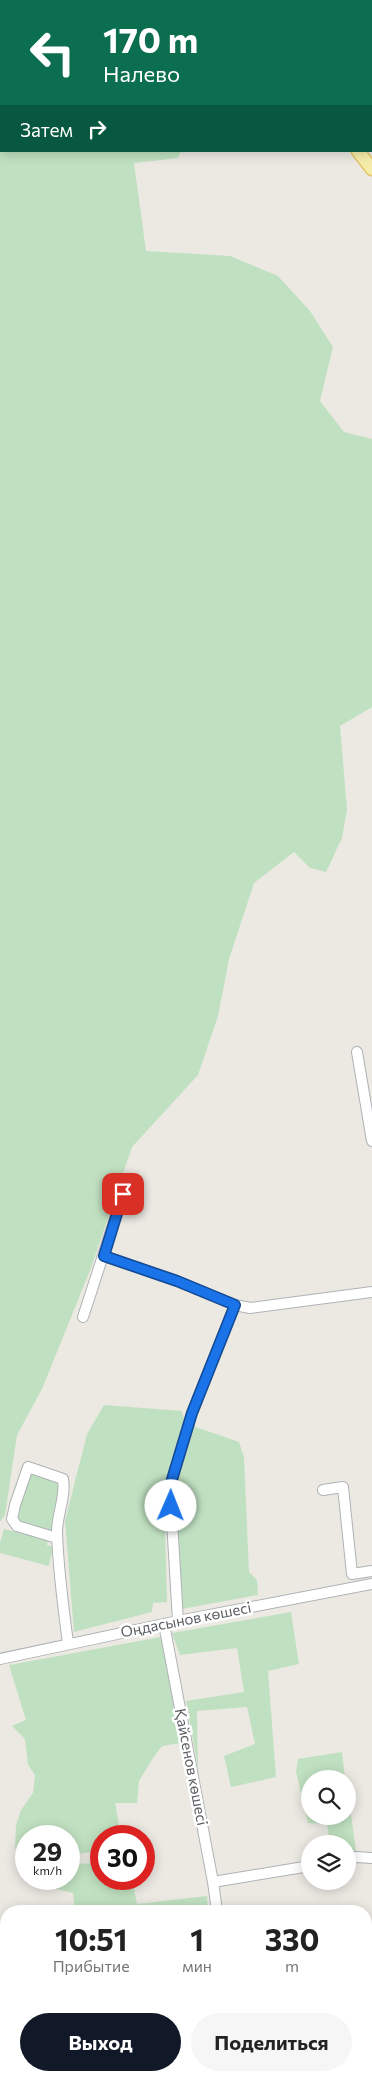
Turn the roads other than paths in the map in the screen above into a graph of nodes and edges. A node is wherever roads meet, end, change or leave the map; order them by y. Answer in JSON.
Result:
{"nodes":[{"id":1,"x":359,"y":152,"type":"edge"},
{"id":2,"x":372,"y":170,"type":"edge"},
{"id":3,"x":357,"y":1052,"type":"dead end"},
{"id":4,"x":372,"y":1141,"type":"edge"},
{"id":5,"x":123,"y":1194,"type":"dead end"},
{"id":6,"x":104,"y":1256,"type":"junction"},
{"id":7,"x":372,"y":1292,"type":"edge"},
{"id":8,"x":235,"y":1305,"type":"junction"},
{"id":9,"x":83,"y":1317,"type":"dead end"},
{"id":10,"x":323,"y":1490,"type":"dead end"},
{"id":11,"x":57,"y":1538,"type":"junction"},
{"id":12,"x":372,"y":1571,"type":"edge"},
{"id":13,"x":372,"y":1584,"type":"edge"},
{"id":14,"x":178,"y":1621,"type":"junction"},
{"id":15,"x":164,"y":1624,"type":"junction"},
{"id":16,"x":68,"y":1643,"type":"junction"},
{"id":17,"x":0,"y":1659,"type":"edge"},
{"id":18,"x":356,"y":1857,"type":"edge"},
{"id":19,"x":372,"y":1858,"type":"edge"},
{"id":20,"x":301,"y":1867,"type":"edge"},
{"id":21,"x":213,"y":1882,"type":"junction"},
{"id":22,"x":216,"y":1905,"type":"edge"}],
"edges":[{"from":1,"to":2,"type":"main road"},
{"from":3,"to":4,"type":"street"},
{"from":5,"to":6,"type":"street"},
{"from":6,"to":8,"type":"street"},
{"from":6,"to":9,"type":"street"},
{"from":7,"to":8,"type":"street"},
{"from":8,"to":14,"type":"street"},
{"from":10,"to":12,"type":"street"},
{"from":11,"to":11,"type":"street"},
{"from":11,"to":16,"type":"street"},
{"from":13,"to":14,"type":"street","name":"Оңдасынов көшесі"},
{"from":14,"to":15,"type":"street","name":"Оңдасынов көшесі"},
{"from":15,"to":16,"type":"street","name":"Оңдасынов көшесі"},
{"from":15,"to":21,"type":"street","name":"Қайсенов көшесі"},
{"from":16,"to":17,"type":"street","name":"Оңдасынов көшесі"},
{"from":18,"to":19,"type":"street"},
{"from":20,"to":21,"type":"street"},
{"from":21,"to":22,"type":"street","name":"Қайсенов көшесі"}]}
